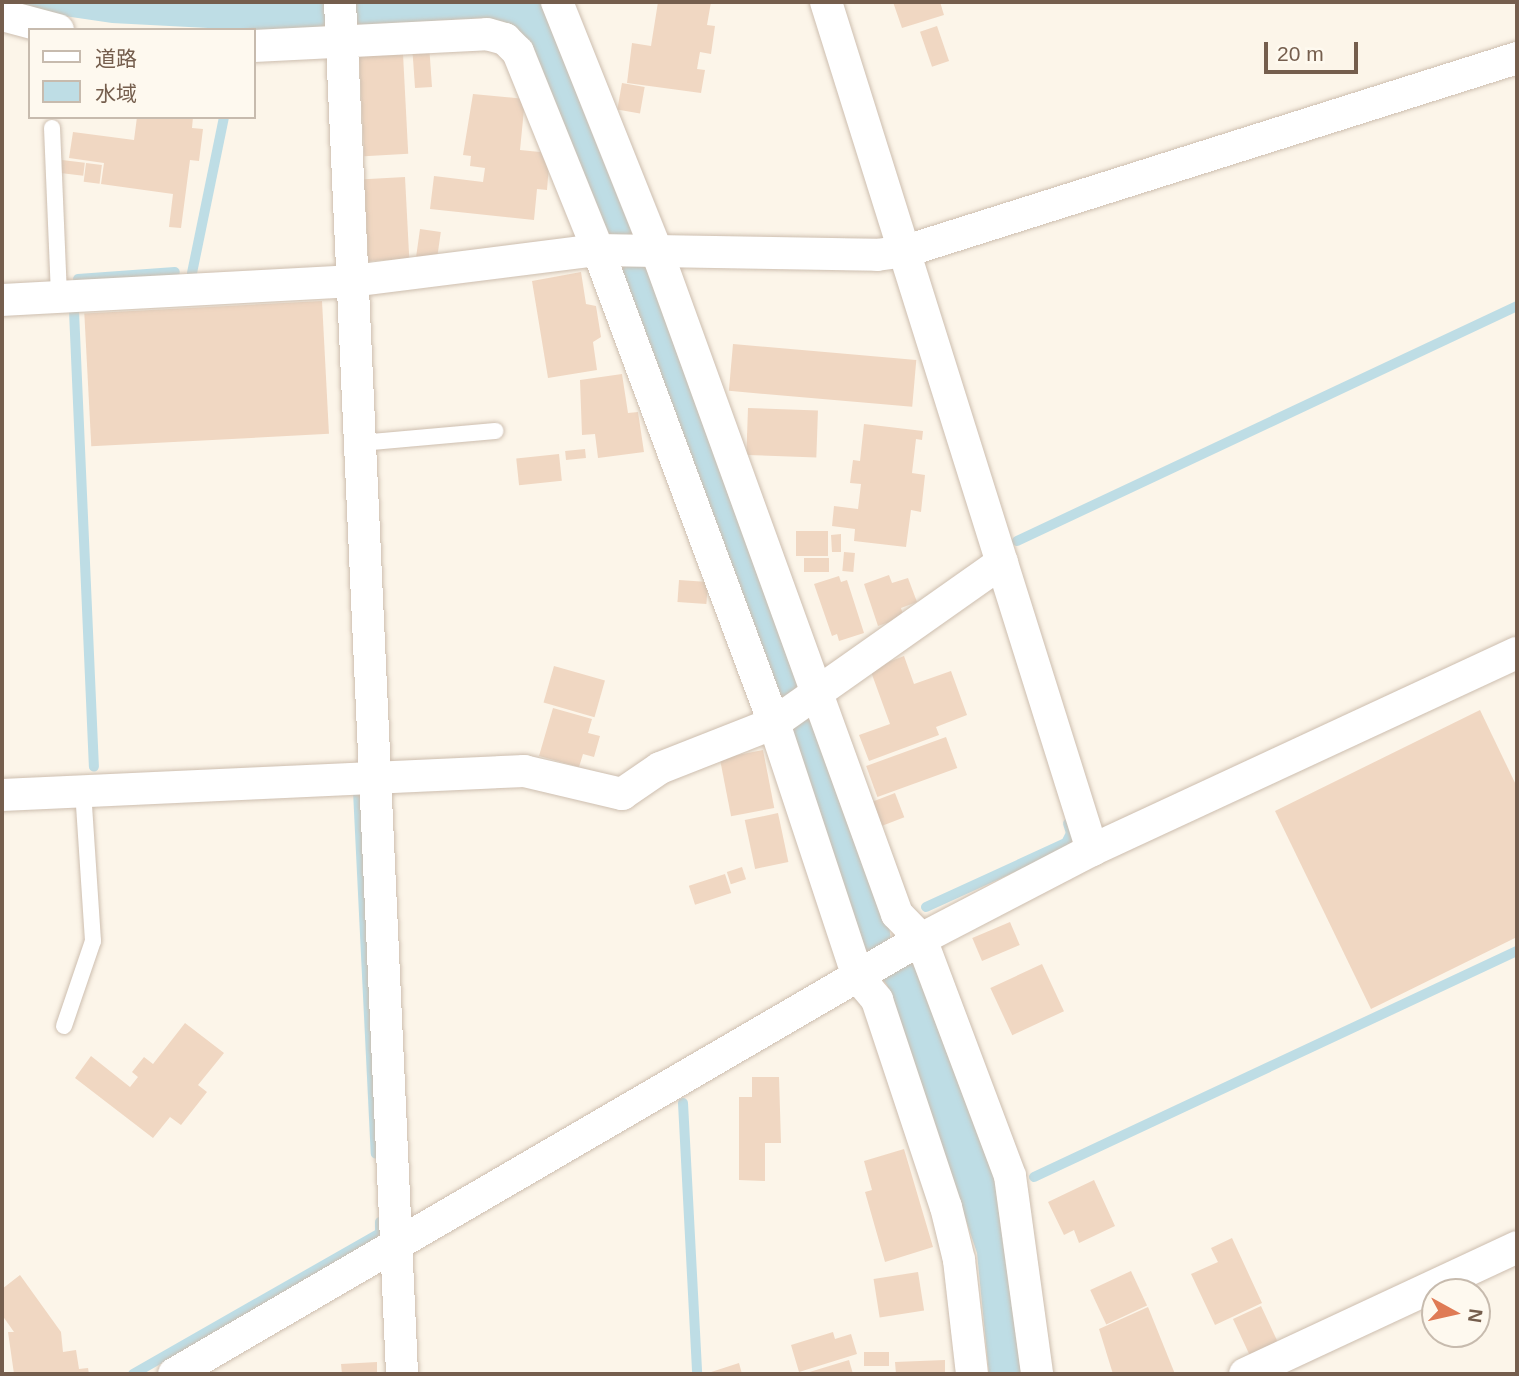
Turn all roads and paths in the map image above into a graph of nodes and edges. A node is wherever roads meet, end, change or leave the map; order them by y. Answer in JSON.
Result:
{"nodes":[{"id":1,"x":340,"y":2,"type":"edge"},
{"id":2,"x":557,"y":2,"type":"edge"},
{"id":3,"x":826,"y":2,"type":"edge"},
{"id":4,"x":2,"y":15,"type":"edge"},
{"id":5,"x":51,"y":28,"type":"edge"},
{"id":6,"x":342,"y":43,"type":"junction"},
{"id":7,"x":256,"y":46,"type":"edge"},
{"id":8,"x":1517,"y":58,"type":"edge"},
{"id":9,"x":52,"y":128,"type":"dead end"},
{"id":10,"x":601,"y":250,"type":"junction"},
{"id":11,"x":652,"y":250,"type":"junction"},
{"id":12,"x":906,"y":251,"type":"junction"},
{"id":13,"x":352,"y":281,"type":"junction"},
{"id":14,"x":60,"y":297,"type":"junction"},
{"id":15,"x":2,"y":300,"type":"edge"},
{"id":16,"x":495,"y":431,"type":"dead end"},
{"id":17,"x":359,"y":443,"type":"junction"},
{"id":18,"x":1002,"y":562,"type":"junction"},
{"id":19,"x":1517,"y":653,"type":"edge"},
{"id":20,"x":815,"y":693,"type":"junction"},
{"id":21,"x":776,"y":722,"type":"junction"},
{"id":22,"x":377,"y":777,"type":"junction"},
{"id":23,"x":83,"y":791,"type":"junction"},
{"id":24,"x":2,"y":795,"type":"edge"},
{"id":25,"x":1092,"y":850,"type":"junction"},
{"id":26,"x":915,"y":943,"type":"junction"},
{"id":27,"x":863,"y":974,"type":"junction"},
{"id":28,"x":64,"y":1026,"type":"dead end"},
{"id":29,"x":396,"y":1243,"type":"junction"},
{"id":30,"x":1517,"y":1247,"type":"edge"},
{"id":31,"x":174,"y":1374,"type":"edge"},
{"id":32,"x":402,"y":1374,"type":"edge"},
{"id":33,"x":972,"y":1374,"type":"edge"},
{"id":34,"x":1037,"y":1374,"type":"edge"},
{"id":35,"x":1245,"y":1374,"type":"edge"}],
"edges":[{"from":1,"to":6,"type":"street"},
{"from":2,"to":11,"type":"street"},
{"from":3,"to":12,"type":"street"},
{"from":4,"to":5,"type":"street"},
{"from":6,"to":7,"type":"street"},
{"from":6,"to":10,"type":"street"},
{"from":6,"to":13,"type":"street"},
{"from":8,"to":12,"type":"street"},
{"from":9,"to":14,"type":"lane"},
{"from":10,"to":11,"type":"street"},
{"from":10,"to":13,"type":"street"},
{"from":10,"to":21,"type":"street"},
{"from":11,"to":12,"type":"street"},
{"from":11,"to":20,"type":"street"},
{"from":12,"to":18,"type":"street"},
{"from":13,"to":14,"type":"street"},
{"from":13,"to":17,"type":"street"},
{"from":14,"to":15,"type":"street"},
{"from":16,"to":17,"type":"lane"},
{"from":17,"to":22,"type":"street"},
{"from":18,"to":20,"type":"street"},
{"from":18,"to":25,"type":"street"},
{"from":19,"to":25,"type":"street"},
{"from":20,"to":21,"type":"street"},
{"from":20,"to":26,"type":"street"},
{"from":21,"to":22,"type":"street"},
{"from":21,"to":27,"type":"street"},
{"from":22,"to":23,"type":"street"},
{"from":22,"to":29,"type":"street"},
{"from":23,"to":24,"type":"street"},
{"from":23,"to":28,"type":"lane"},
{"from":25,"to":26,"type":"street"},
{"from":26,"to":27,"type":"street"},
{"from":26,"to":34,"type":"street"},
{"from":27,"to":29,"type":"street"},
{"from":27,"to":33,"type":"street"},
{"from":29,"to":31,"type":"street"},
{"from":29,"to":32,"type":"street"},
{"from":30,"to":35,"type":"street"}]}
